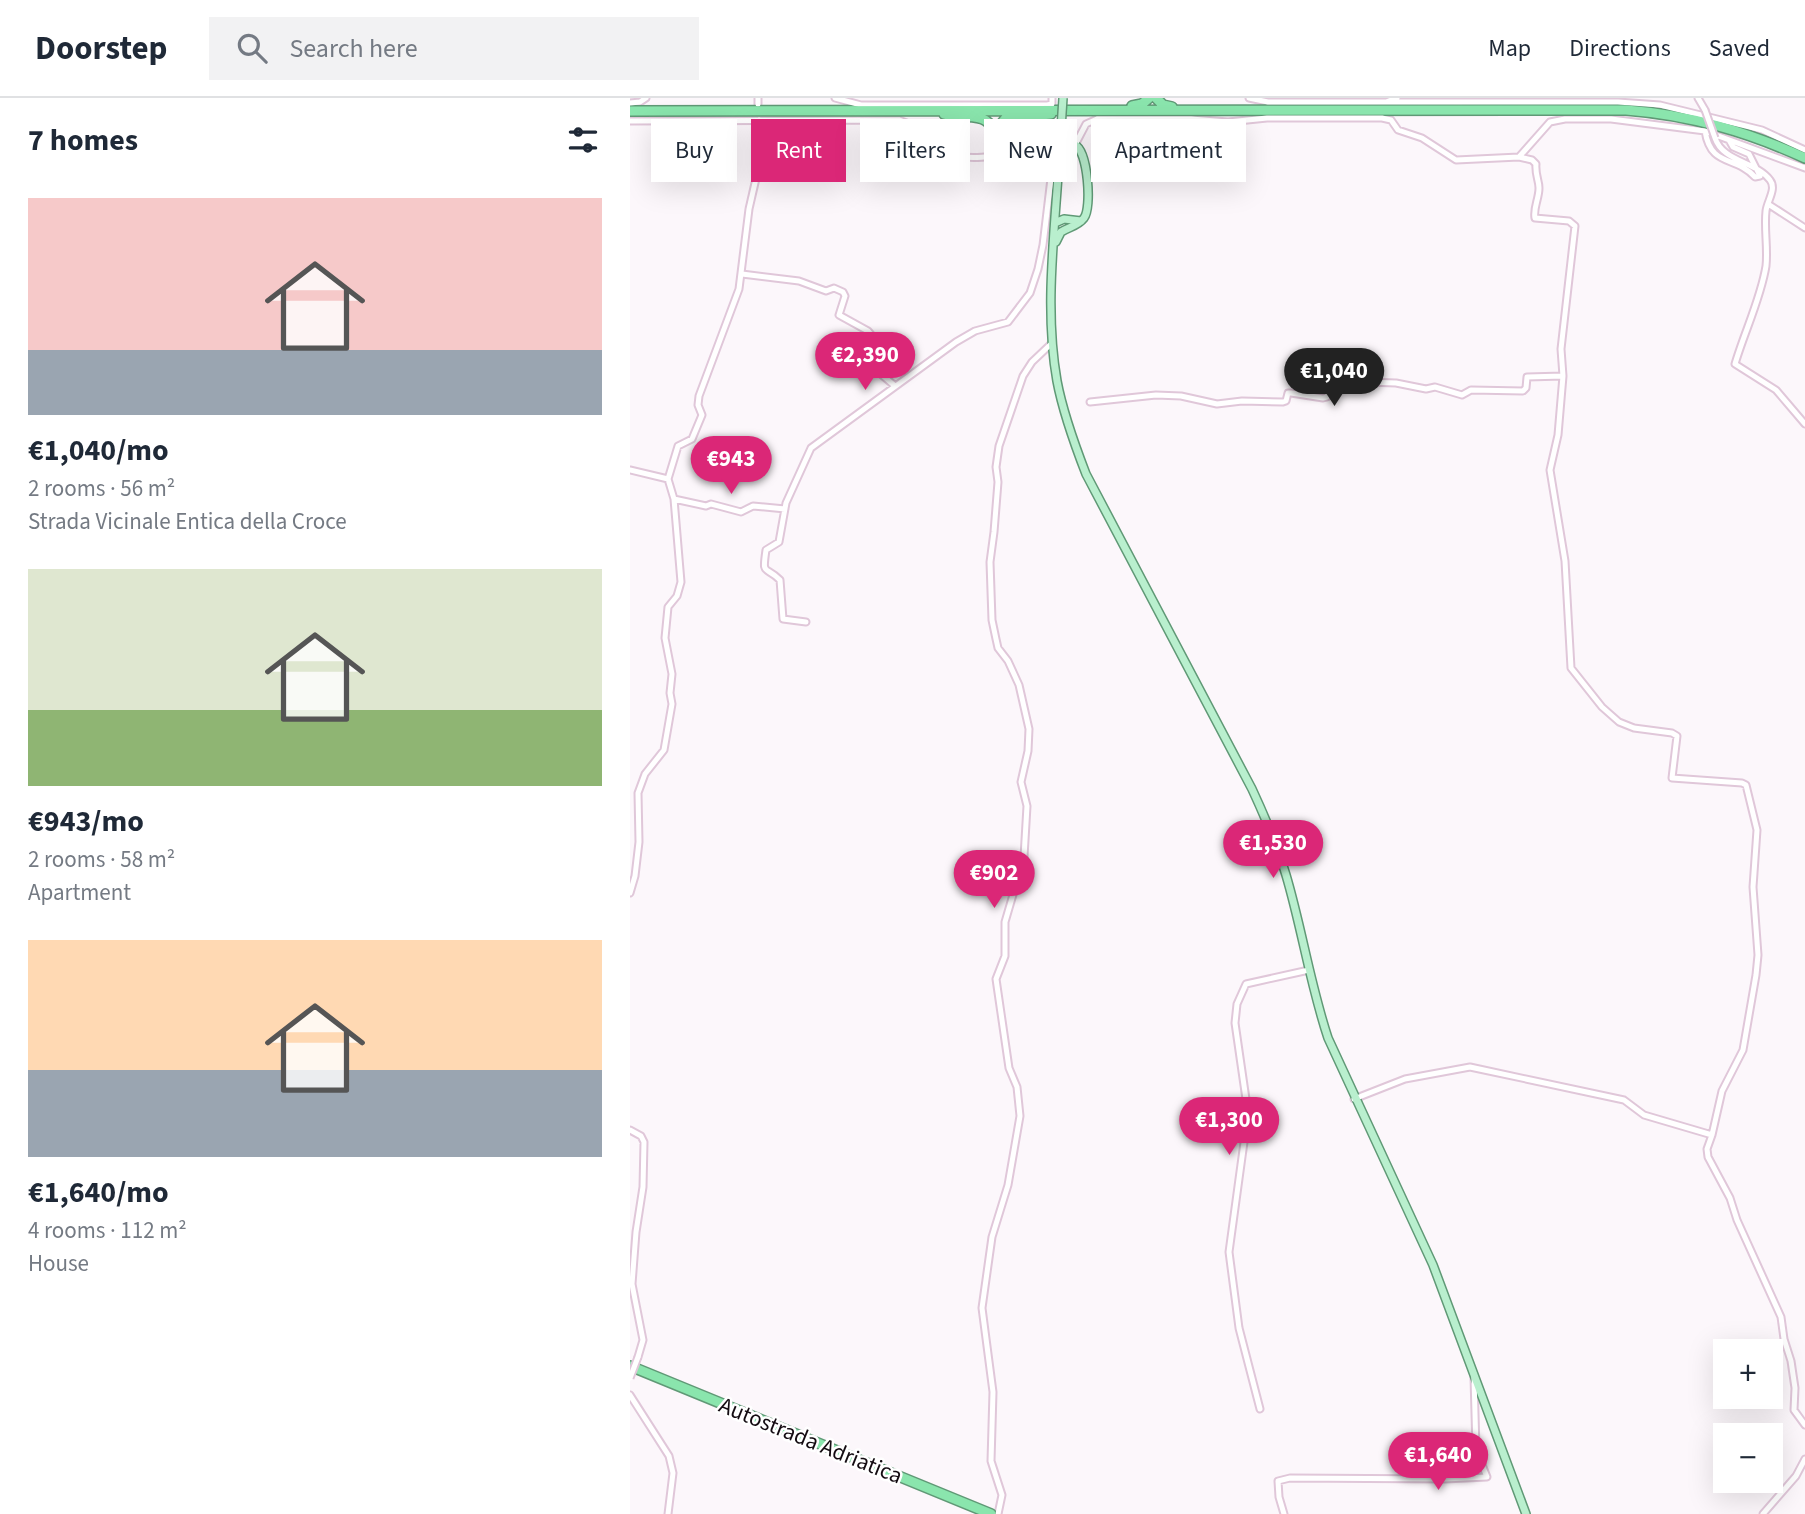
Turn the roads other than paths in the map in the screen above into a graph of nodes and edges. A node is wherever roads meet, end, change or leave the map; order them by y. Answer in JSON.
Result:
{"nodes":[{"id":1,"x":646,"y":98,"type":"edge"},
{"id":2,"x":835,"y":98,"type":"edge"},
{"id":3,"x":1052,"y":98,"type":"edge"},
{"id":4,"x":1063,"y":98,"type":"edge"},
{"id":5,"x":1149,"y":98,"type":"edge"},
{"id":6,"x":1156,"y":98,"type":"edge"},
{"id":7,"x":1249,"y":98,"type":"edge"},
{"id":8,"x":1699,"y":98,"type":"edge"},
{"id":9,"x":1402,"y":99,"type":"edge"},
{"id":10,"x":630,"y":103,"type":"edge"},
{"id":11,"x":1088,"y":110,"type":"junction"},
{"id":12,"x":1188,"y":110,"type":"junction"},
{"id":13,"x":1228,"y":112,"type":"junction"},
{"id":14,"x":942,"y":114,"type":"junction"},
{"id":15,"x":1051,"y":114,"type":"junction"},
{"id":16,"x":630,"y":116,"type":"edge"},
{"id":17,"x":985,"y":119,"type":"edge"},
{"id":18,"x":1005,"y":119,"type":"edge"},
{"id":19,"x":1060,"y":119,"type":"edge"},
{"id":20,"x":751,"y":120,"type":"edge"},
{"id":21,"x":846,"y":120,"type":"edge"},
{"id":22,"x":1705,"y":131,"type":"junction"},
{"id":23,"x":1729,"y":139,"type":"junction"},
{"id":24,"x":1078,"y":147,"type":"joint"},
{"id":25,"x":1805,"y":150,"type":"edge"},
{"id":26,"x":984,"y":156,"type":"edge"},
{"id":27,"x":1519,"y":157,"type":"junction"},
{"id":28,"x":1805,"y":160,"type":"edge"},
{"id":29,"x":1805,"y":168,"type":"edge"},
{"id":30,"x":1758,"y":171,"type":"junction"},
{"id":31,"x":755,"y":182,"type":"edge"},
{"id":32,"x":1051,"y":182,"type":"edge"},
{"id":33,"x":1055,"y":182,"type":"edge"},
{"id":34,"x":1768,"y":204,"type":"junction"},
{"id":35,"x":1056,"y":207,"type":"junction"},
{"id":36,"x":1065,"y":219,"type":"junction"},
{"id":37,"x":1081,"y":221,"type":"junction"},
{"id":38,"x":1055,"y":223,"type":"junction"},
{"id":39,"x":1067,"y":228,"type":"junction"},
{"id":40,"x":1805,"y":228,"type":"edge"},
{"id":41,"x":1054,"y":249,"type":"junction"},
{"id":42,"x":742,"y":274,"type":"junction"},
{"id":43,"x":1052,"y":343,"type":"junction"},
{"id":44,"x":1563,"y":376,"type":"junction"},
{"id":45,"x":895,"y":386,"type":"junction"},
{"id":46,"x":1090,"y":402,"type":"dead end"},
{"id":47,"x":1805,"y":424,"type":"edge"},
{"id":48,"x":630,"y":470,"type":"edge"},
{"id":49,"x":668,"y":479,"type":"junction"},
{"id":50,"x":674,"y":499,"type":"junction"},
{"id":51,"x":785,"y":509,"type":"junction"},
{"id":52,"x":806,"y":622,"type":"dead end"},
{"id":53,"x":630,"y":893,"type":"edge"},
{"id":54,"x":1309,"y":970,"type":"junction"},
{"id":55,"x":1354,"y":1099,"type":"junction"},
{"id":56,"x":630,"y":1130,"type":"edge"},
{"id":57,"x":1712,"y":1135,"type":"junction"},
{"id":58,"x":630,"y":1368,"type":"edge"},
{"id":59,"x":630,"y":1377,"type":"edge"},
{"id":60,"x":1474,"y":1377,"type":"junction"},
{"id":61,"x":630,"y":1395,"type":"edge"},
{"id":62,"x":1260,"y":1409,"type":"dead end"},
{"id":63,"x":1805,"y":1425,"type":"edge"},
{"id":64,"x":1805,"y":1460,"type":"edge"},
{"id":65,"x":667,"y":1514,"type":"edge"},
{"id":66,"x":979,"y":1514,"type":"edge"},
{"id":67,"x":991,"y":1514,"type":"edge"},
{"id":68,"x":998,"y":1514,"type":"edge"},
{"id":69,"x":1284,"y":1514,"type":"edge"},
{"id":70,"x":1526,"y":1514,"type":"edge"},
{"id":71,"x":1763,"y":1514,"type":"edge"}],
"edges":[{"from":1,"to":10,"type":"street"},
{"from":2,"to":3,"type":"street"},
{"from":4,"to":19,"type":"main road","bridge":true},
{"from":5,"to":11,"type":"highway"},
{"from":6,"to":12,"type":"highway"},
{"from":7,"to":9,"type":"street"},
{"from":8,"to":30,"type":"street","bridge":true},
{"from":9,"to":25,"type":"street"},
{"from":11,"to":12,"type":"highway"},
{"from":11,"to":16,"type":"highway"},
{"from":12,"to":13,"type":"highway"},
{"from":13,"to":15,"type":"highway"},
{"from":13,"to":28,"type":"highway"},
{"from":14,"to":15,"type":"highway"},
{"from":14,"to":16,"type":"highway"},
{"from":14,"to":17,"type":"highway"},
{"from":15,"to":18,"type":"highway"},
{"from":16,"to":20,"type":"street"},
{"from":21,"to":26,"type":"street"},
{"from":22,"to":23,"type":"street"},
{"from":22,"to":27,"type":"street"},
{"from":22,"to":30,"type":"street"},
{"from":23,"to":29,"type":"street"},
{"from":23,"to":30,"type":"street"},
{"from":24,"to":27,"type":"street"},
{"from":24,"to":37,"type":"main road"},
{"from":27,"to":44,"type":"street"},
{"from":30,"to":34,"type":"street"},
{"from":31,"to":42,"type":"street"},
{"from":32,"to":45,"type":"street"},
{"from":33,"to":35,"type":"main road"},
{"from":34,"to":40,"type":"street"},
{"from":34,"to":47,"type":"street"},
{"from":35,"to":36,"type":"main road"},
{"from":35,"to":38,"type":"main road"},
{"from":36,"to":37,"type":"main road"},
{"from":36,"to":38,"type":"main road"},
{"from":37,"to":39,"type":"main road"},
{"from":38,"to":39,"type":"main road"},
{"from":38,"to":41,"type":"main road"},
{"from":39,"to":41,"type":"main road"},
{"from":41,"to":43,"type":"main road"},
{"from":42,"to":45,"type":"street"},
{"from":42,"to":49,"type":"street"},
{"from":43,"to":54,"type":"main road"},
{"from":43,"to":68,"type":"street"},
{"from":44,"to":46,"type":"street"},
{"from":44,"to":57,"type":"street"},
{"from":45,"to":51,"type":"street"},
{"from":48,"to":49,"type":"street"},
{"from":49,"to":50,"type":"street"},
{"from":50,"to":51,"type":"street"},
{"from":50,"to":53,"type":"street"},
{"from":51,"to":52,"type":"street"},
{"from":54,"to":55,"type":"main road"},
{"from":54,"to":62,"type":"street"},
{"from":55,"to":57,"type":"street"},
{"from":55,"to":60,"type":"main road"},
{"from":56,"to":59,"type":"street","bridge":true},
{"from":57,"to":63,"type":"street"},
{"from":58,"to":66,"type":"highway","name":"Autostrada Adriatica"},
{"from":58,"to":67,"type":"highway","name":"Autostrada Adriatica"},
{"from":60,"to":69,"type":"street"},
{"from":60,"to":70,"type":"main road"},
{"from":61,"to":65,"type":"street"},
{"from":64,"to":71,"type":"street"}]}
